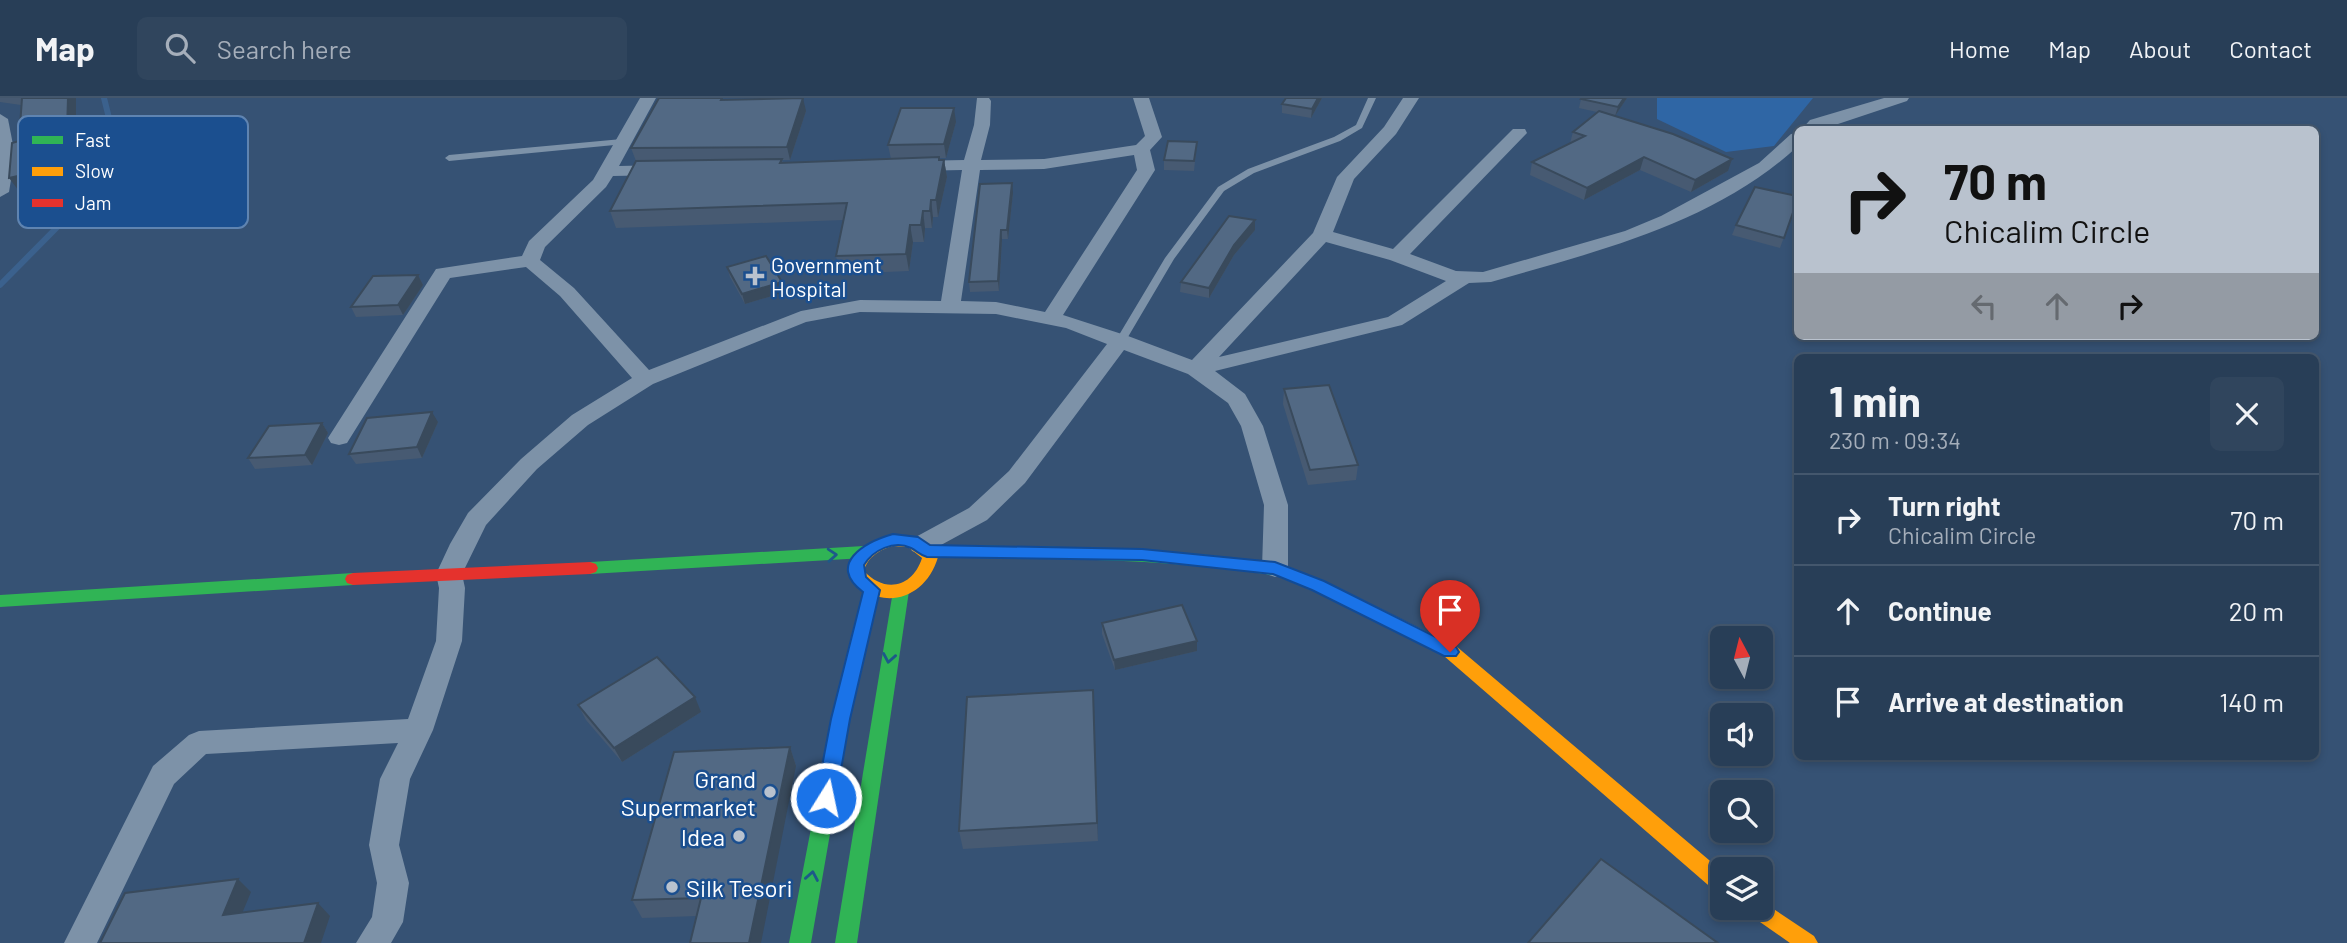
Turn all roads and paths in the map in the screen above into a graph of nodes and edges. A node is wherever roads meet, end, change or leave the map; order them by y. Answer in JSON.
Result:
{"nodes":[{"id":1,"x":649,"y":98,"type":"edge"},
{"id":2,"x":1141,"y":98,"type":"edge"},
{"id":3,"x":1372,"y":98,"type":"edge"},
{"id":4,"x":1411,"y":98,"type":"edge"},
{"id":5,"x":1901,"y":98,"type":"edge"},
{"id":6,"x":983,"y":101,"type":"dead end"},
{"id":7,"x":1824,"y":126,"type":"edge"},
{"id":8,"x":2,"y":130,"type":"edge"},
{"id":9,"x":1519,"y":133,"type":"dead end"},
{"id":10,"x":1794,"y":141,"type":"edge"},
{"id":11,"x":622,"y":142,"type":"junction"},
{"id":12,"x":1141,"y":149,"type":"junction"},
{"id":13,"x":449,"y":158,"type":"dead end"},
{"id":14,"x":973,"y":165,"type":"junction"},
{"id":15,"x":890,"y":166,"type":"edge"},
{"id":16,"x":688,"y":169,"type":"edge"},
{"id":17,"x":608,"y":171,"type":"junction"},
{"id":18,"x":1736,"y":185,"type":"junction"},
{"id":19,"x":1760,"y":191,"type":"edge"},
{"id":20,"x":0,"y":192,"type":"edge"},
{"id":21,"x":1322,"y":235,"type":"junction"},
{"id":22,"x":1397,"y":256,"type":"junction"},
{"id":23,"x":530,"y":261,"type":"junction"},
{"id":24,"x":1466,"y":277,"type":"junction"},
{"id":25,"x":950,"y":306,"type":"junction"},
{"id":26,"x":1050,"y":319,"type":"junction"},
{"id":27,"x":1121,"y":340,"type":"junction"},
{"id":28,"x":1196,"y":369,"type":"junction"},
{"id":29,"x":645,"y":379,"type":"junction"},
{"id":30,"x":339,"y":438,"type":"dead end"},
{"id":31,"x":924,"y":548,"type":"junction"},
{"id":32,"x":864,"y":552,"type":"junction"},
{"id":33,"x":1055,"y":554,"type":"junction"},
{"id":34,"x":716,"y":563,"type":"junction"},
{"id":35,"x":1275,"y":568,"type":"junction"},
{"id":36,"x":941,"y":569,"type":"junction"},
{"id":37,"x":843,"y":571,"type":"junction"},
{"id":38,"x":449,"y":574,"type":"junction"},
{"id":39,"x":872,"y":590,"type":"junction"},
{"id":40,"x":901,"y":591,"type":"junction"},
{"id":41,"x":0,"y":601,"type":"edge"},
{"id":42,"x":419,"y":730,"type":"junction"},
{"id":43,"x":1710,"y":874,"type":"edge"},
{"id":44,"x":1773,"y":919,"type":"edge"},
{"id":45,"x":80,"y":943,"type":"edge"},
{"id":46,"x":372,"y":943,"type":"edge"},
{"id":47,"x":800,"y":943,"type":"edge"},
{"id":48,"x":846,"y":943,"type":"edge"},
{"id":49,"x":1807,"y":943,"type":"edge"}],
"edges":[{"from":1,"to":11,"type":"street"},
{"from":2,"to":12,"type":"street"},
{"from":3,"to":27,"type":"lane"},
{"from":4,"to":21,"type":"street"},
{"from":5,"to":7,"type":"street"},
{"from":6,"to":14,"type":"street"},
{"from":8,"to":20,"type":"street"},
{"from":9,"to":22,"type":"street"},
{"from":10,"to":18,"type":"street"},
{"from":11,"to":13,"type":"lane"},
{"from":11,"to":17,"type":"street"},
{"from":12,"to":14,"type":"street"},
{"from":12,"to":26,"type":"street"},
{"from":14,"to":15,"type":"street"},
{"from":14,"to":25,"type":"street"},
{"from":16,"to":17,"type":"street"},
{"from":17,"to":23,"type":"street"},
{"from":18,"to":19,"type":"street"},
{"from":18,"to":24,"type":"street"},
{"from":21,"to":22,"type":"street"},
{"from":21,"to":28,"type":"street"},
{"from":22,"to":24,"type":"street"},
{"from":23,"to":29,"type":"street"},
{"from":23,"to":30,"type":"street"},
{"from":24,"to":28,"type":"street"},
{"from":25,"to":26,"type":"street"},
{"from":25,"to":29,"type":"street"},
{"from":26,"to":27,"type":"street"},
{"from":27,"to":28,"type":"street"},
{"from":27,"to":31,"type":"street"},
{"from":28,"to":35,"type":"street"},
{"from":29,"to":38,"type":"street"},
{"from":31,"to":32,"type":"main road"},
{"from":31,"to":33,"type":"main road"},
{"from":31,"to":36,"type":"main road"},
{"from":34,"to":32,"type":"main road","one_way":true},
{"from":32,"to":37,"type":"main road"},
{"from":33,"to":35,"type":"main road"},
{"from":33,"to":36,"type":"main road"},
{"from":34,"to":37,"type":"main road"},
{"from":34,"to":38,"type":"main road"},
{"from":35,"to":43,"type":"main road"},
{"from":36,"to":40,"type":"main road"},
{"from":37,"to":39,"type":"main road"},
{"from":38,"to":41,"type":"main road"},
{"from":38,"to":42,"type":"street"},
{"from":39,"to":40,"type":"main road"},
{"from":47,"to":39,"type":"main road","one_way":true},
{"from":40,"to":48,"type":"main road","one_way":true},
{"from":42,"to":45,"type":"street"},
{"from":42,"to":46,"type":"street"},
{"from":44,"to":49,"type":"main road"}]}
